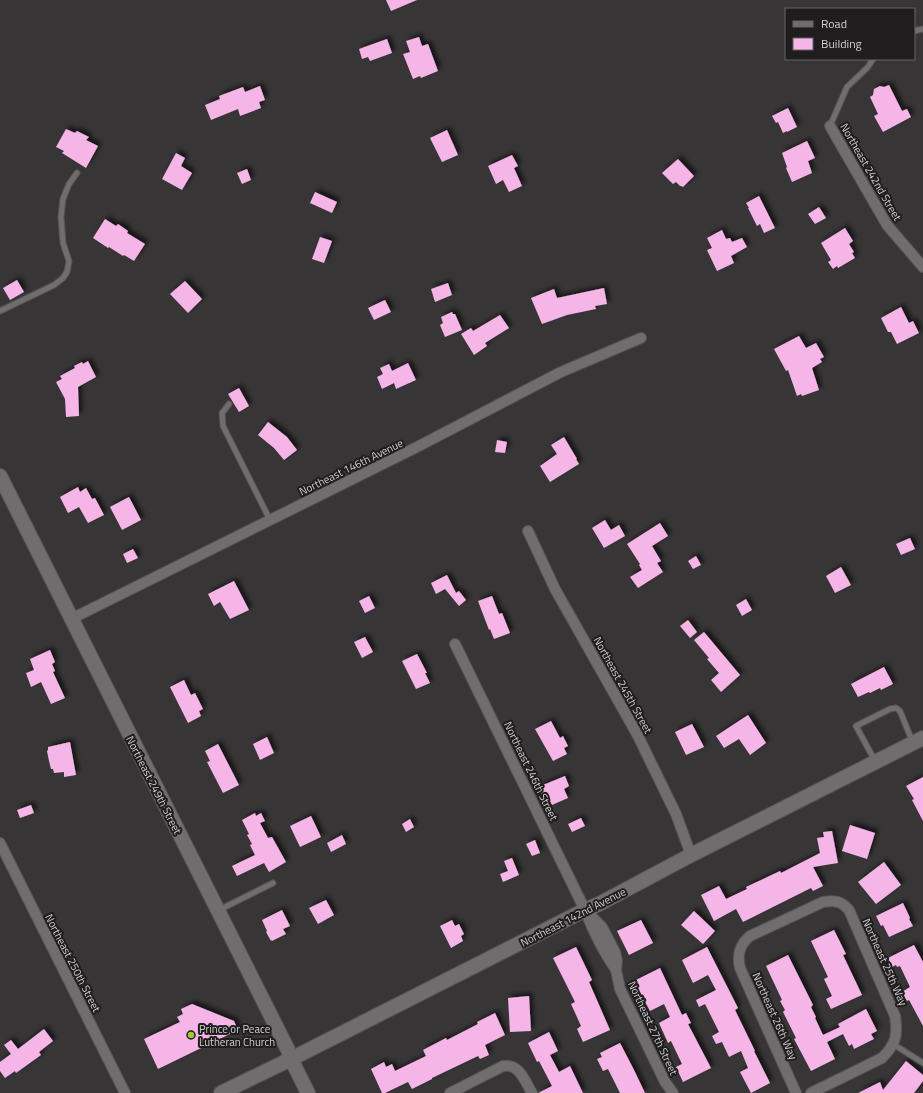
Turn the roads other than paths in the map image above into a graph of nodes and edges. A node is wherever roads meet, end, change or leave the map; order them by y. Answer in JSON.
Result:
{"nodes":[{"id":1,"x":872,"y":60,"type":"edge"},
{"id":2,"x":830,"y":126,"type":"joint"},
{"id":3,"x":77,"y":173,"type":"dead end"},
{"id":4,"x":923,"y":267,"type":"edge"},
{"id":5,"x":0,"y":311,"type":"edge"},
{"id":6,"x":641,"y":338,"type":"dead end"},
{"id":7,"x":229,"y":404,"type":"dead end"},
{"id":8,"x":0,"y":476,"type":"edge"},
{"id":9,"x":270,"y":520,"type":"junction"},
{"id":10,"x":528,"y":531,"type":"dead end"},
{"id":11,"x":71,"y":619,"type":"junction"},
{"id":12,"x":455,"y":644,"type":"dead end"},
{"id":13,"x":918,"y":741,"type":"edge"},
{"id":14,"x":876,"y":762,"type":"junction"},
{"id":15,"x":0,"y":844,"type":"edge"},
{"id":16,"x":691,"y":855,"type":"junction"},
{"id":17,"x":273,"y":883,"type":"dead end"},
{"id":18,"x":585,"y":910,"type":"junction"},
{"id":19,"x":218,"y":911,"type":"junction"},
{"id":20,"x":740,"y":947,"type":"joint"},
{"id":21,"x":894,"y":1042,"type":"junction"},
{"id":22,"x":291,"y":1059,"type":"junction"},
{"id":23,"x":923,"y":1063,"type":"edge"},
{"id":24,"x":125,"y":1093,"type":"edge"},
{"id":25,"x":221,"y":1093,"type":"edge"},
{"id":26,"x":308,"y":1093,"type":"edge"},
{"id":27,"x":450,"y":1093,"type":"edge"},
{"id":28,"x":532,"y":1093,"type":"edge"},
{"id":29,"x":673,"y":1093,"type":"edge"},
{"id":30,"x":796,"y":1093,"type":"edge"},
{"id":31,"x":811,"y":1093,"type":"edge"}],
"edges":[{"from":1,"to":2,"type":"lane"},
{"from":2,"to":4,"type":"street","name":"Northeast 242nd Street"},
{"from":3,"to":5,"type":"lane"},
{"from":6,"to":9,"type":"street","name":"Northeast 146th Avenue"},
{"from":7,"to":9,"type":"lane"},
{"from":8,"to":11,"type":"main road","name":"Northeast 249th Street"},
{"from":9,"to":11,"type":"street","name":"Northeast 146th Avenue"},
{"from":10,"to":16,"type":"street","name":"Northeast 245th Street"},
{"from":11,"to":19,"type":"main road","name":"Northeast 249th Street"},
{"from":12,"to":18,"type":"street","name":"Northeast 246th Street"},
{"from":13,"to":14,"type":"main road","name":"Northeast 142nd Avenue"},
{"from":13,"to":14,"type":"lane"},
{"from":14,"to":16,"type":"main road","name":"Northeast 142nd Avenue"},
{"from":15,"to":24,"type":"street","name":"Northeast 250th Street"},
{"from":16,"to":18,"type":"main road","name":"Northeast 142nd Avenue"},
{"from":17,"to":19,"type":"lane"},
{"from":18,"to":22,"type":"main road","name":"Northeast 142nd Avenue"},
{"from":18,"to":29,"type":"street","name":"Northeast 27th Street"},
{"from":19,"to":22,"type":"main road","name":"Northeast 249th Street"},
{"from":20,"to":21,"type":"street","name":"Northeast 25th Way"},
{"from":20,"to":30,"type":"street","name":"Northeast 26th Way"},
{"from":21,"to":23,"type":"lane"},
{"from":21,"to":31,"type":"street"},
{"from":22,"to":25,"type":"main road","name":"Northeast 142nd Avenue"},
{"from":22,"to":26,"type":"main road","name":"Northeast 249th Street"},
{"from":27,"to":28,"type":"street"}]}
